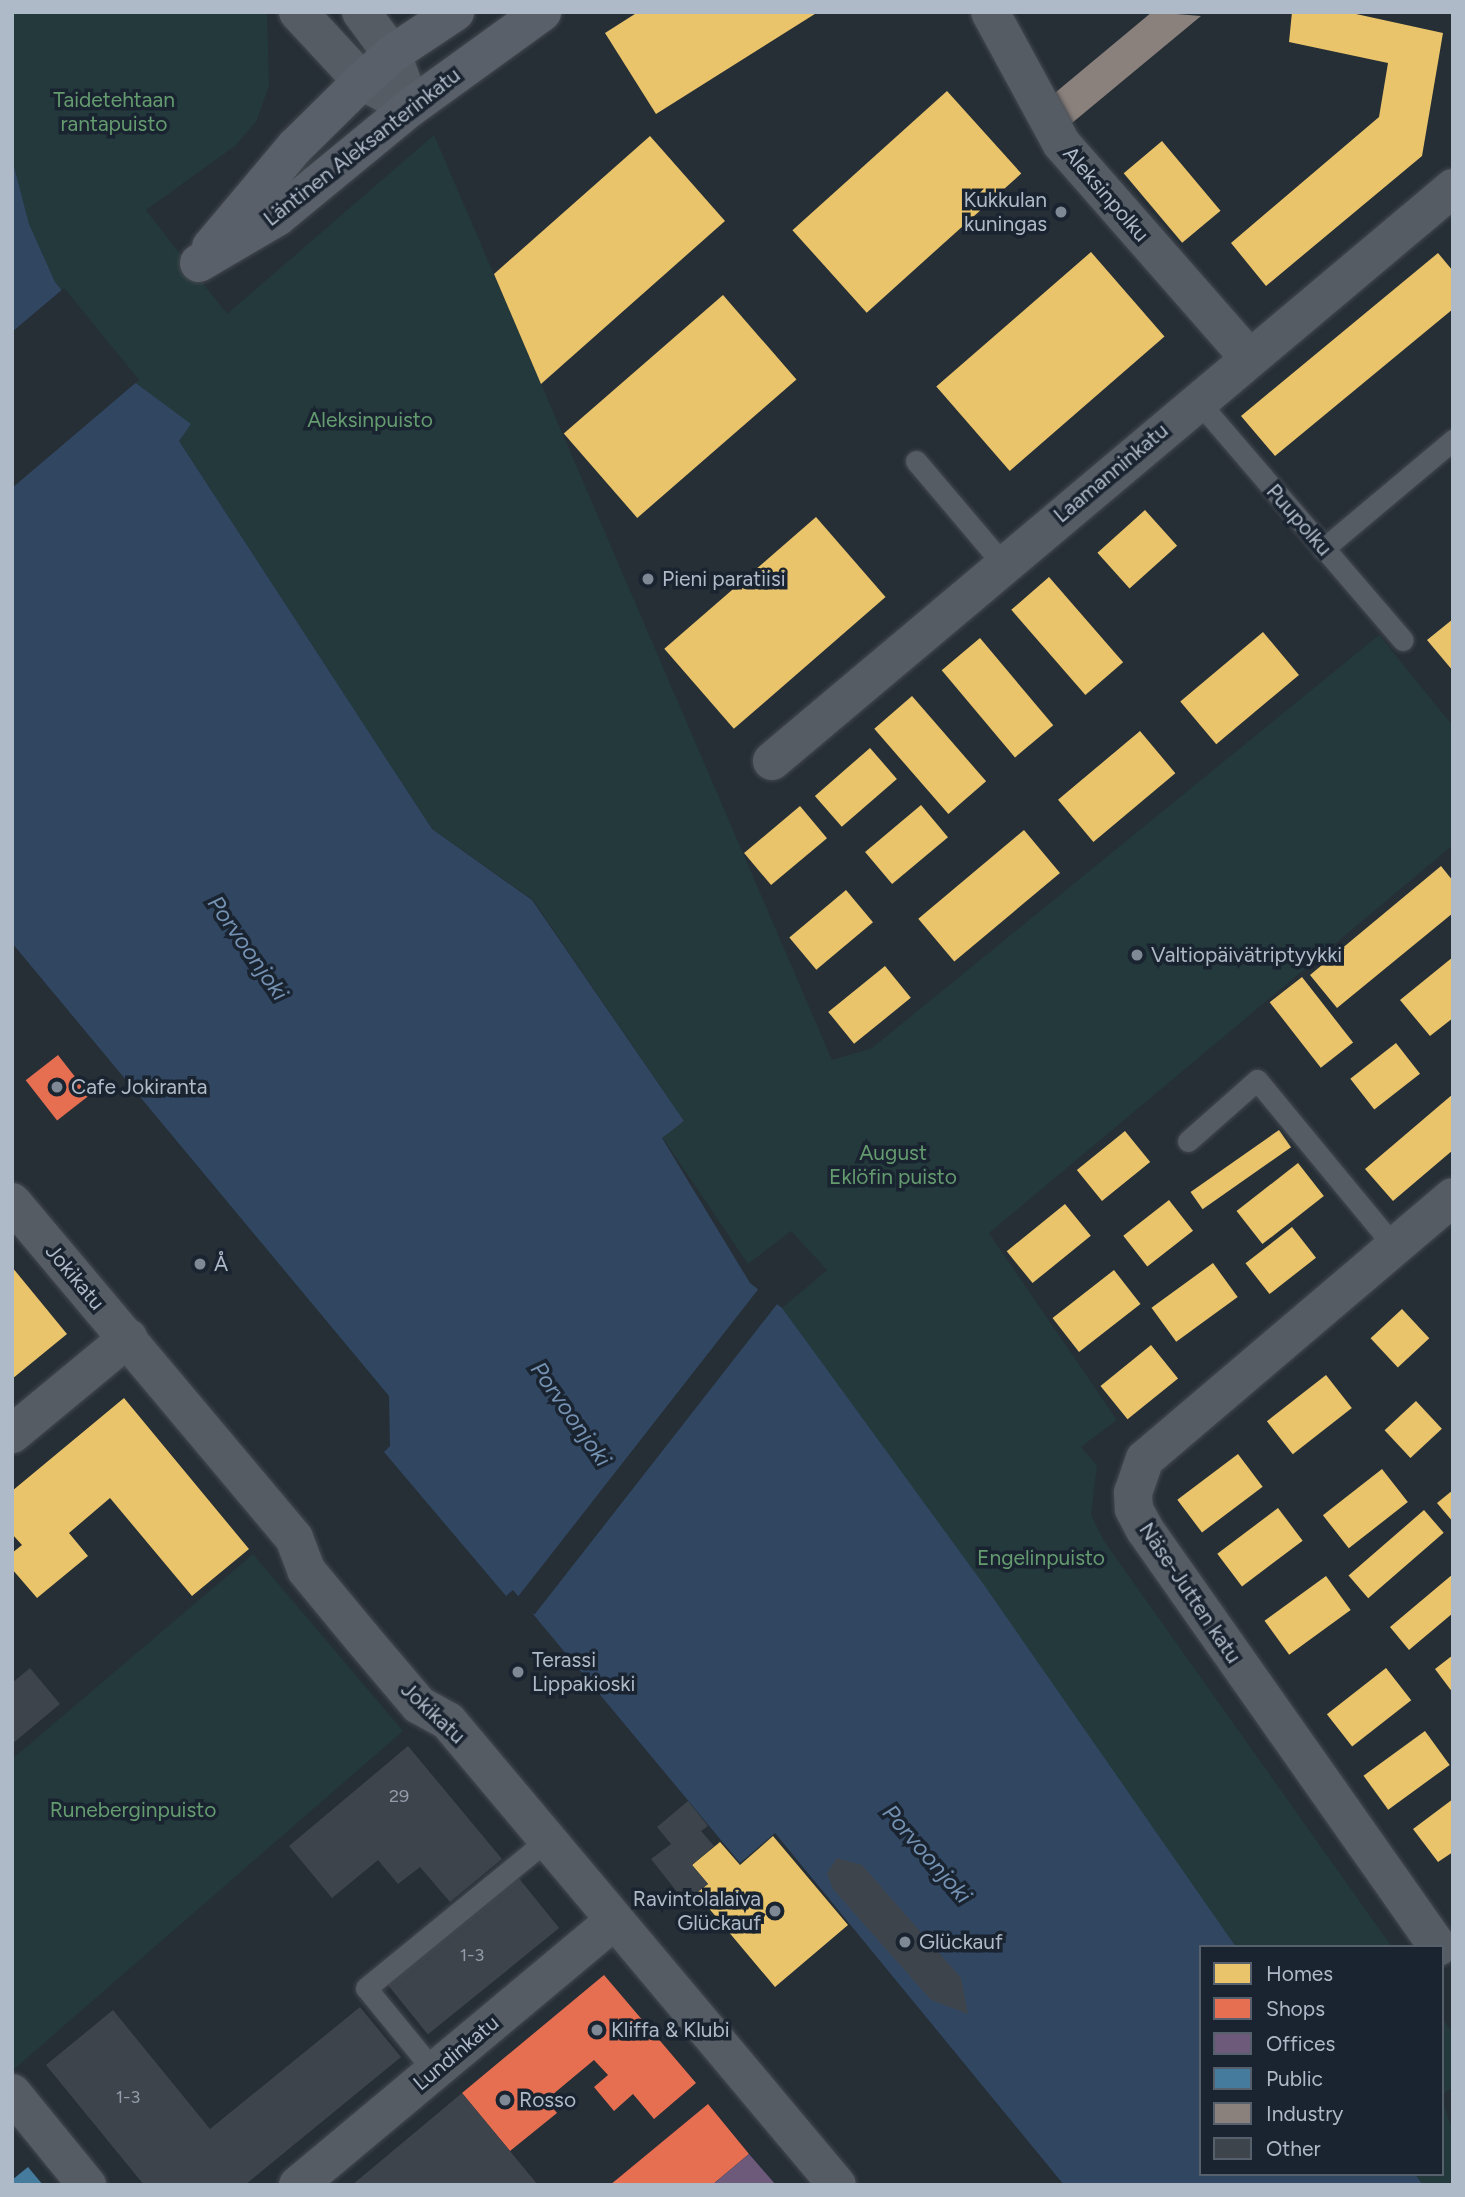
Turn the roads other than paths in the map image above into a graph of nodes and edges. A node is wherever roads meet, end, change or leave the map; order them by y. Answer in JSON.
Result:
{"nodes":[{"id":1,"x":298,"y":12,"type":"edge"},
{"id":2,"x":361,"y":12,"type":"edge"},
{"id":3,"x":455,"y":12,"type":"edge"},
{"id":4,"x":542,"y":12,"type":"edge"},
{"id":5,"x":990,"y":12,"type":"edge"},
{"id":6,"x":393,"y":54,"type":"junction"},
{"id":7,"x":362,"y":81,"type":"junction"},
{"id":8,"x":411,"y":107,"type":"junction"},
{"id":9,"x":1453,"y":188,"type":"edge"},
{"id":10,"x":1249,"y":358,"type":"junction"},
{"id":11,"x":1196,"y":400,"type":"junction"},
{"id":12,"x":1453,"y":440,"type":"edge"},
{"id":13,"x":916,"y":461,"type":"dead end"},
{"id":14,"x":1323,"y":549,"type":"junction"},
{"id":15,"x":1003,"y":564,"type":"junction"},
{"id":16,"x":1403,"y":640,"type":"dead end"},
{"id":17,"x":772,"y":761,"type":"dead end"},
{"id":18,"x":1188,"y":1141,"type":"dead end"},
{"id":19,"x":1453,"y":1197,"type":"edge"},
{"id":20,"x":12,"y":1202,"type":"edge"},
{"id":21,"x":1394,"y":1246,"type":"junction"},
{"id":22,"x":128,"y":1338,"type":"junction"},
{"id":23,"x":12,"y":1434,"type":"edge"},
{"id":24,"x":547,"y":1840,"type":"junction"},
{"id":25,"x":614,"y":1921,"type":"junction"},
{"id":26,"x":1437,"y":1945,"type":"edge"},
{"id":27,"x":435,"y":2071,"type":"junction"},
{"id":28,"x":12,"y":2093,"type":"edge"},
{"id":29,"x":87,"y":2185,"type":"edge"},
{"id":30,"x":299,"y":2185,"type":"edge"},
{"id":31,"x":837,"y":2185,"type":"edge"}],
"edges":[{"from":1,"to":7,"type":"street"},
{"from":2,"to":6,"type":"street"},
{"from":3,"to":6,"type":"main road","name":"Läntinen Aleksanterinkatu"},
{"from":4,"to":8,"type":"main road","name":"Läntinen Aleksanterinkatu"},
{"from":5,"to":10,"type":"street","name":"Aleksinpolku"},
{"from":6,"to":7,"type":"main road","name":"Läntinen Aleksanterinkatu"},
{"from":6,"to":8,"type":"street"},
{"from":7,"to":8,"type":"street"},
{"from":7,"to":8,"type":"main road","name":"Läntinen Aleksanterinkatu"},
{"from":9,"to":10,"type":"street","name":"Laamanninkatu"},
{"from":10,"to":11,"type":"street","name":"Laamanninkatu"},
{"from":11,"to":14,"type":"lane","name":"Puupolku"},
{"from":11,"to":15,"type":"street","name":"Laamanninkatu"},
{"from":12,"to":14,"type":"lane"},
{"from":13,"to":15,"type":"lane"},
{"from":14,"to":16,"type":"lane","name":"Puupolku"},
{"from":15,"to":17,"type":"street","name":"Laamanninkatu"},
{"from":18,"to":21,"type":"lane"},
{"from":19,"to":21,"type":"street","name":"Näse-Jutten katu"},
{"from":20,"to":22,"type":"street","name":"Jokikatu"},
{"from":21,"to":26,"type":"street","name":"Näse-Jutten katu"},
{"from":22,"to":23,"type":"street"},
{"from":22,"to":24,"type":"street","name":"Jokikatu"},
{"from":24,"to":25,"type":"street","name":"Jokikatu"},
{"from":24,"to":27,"type":"lane"},
{"from":25,"to":27,"type":"street","name":"Lundinkatu"},
{"from":25,"to":31,"type":"street","name":"Jokikatu"},
{"from":27,"to":30,"type":"street","name":"Lundinkatu"},
{"from":28,"to":29,"type":"street"}]}
